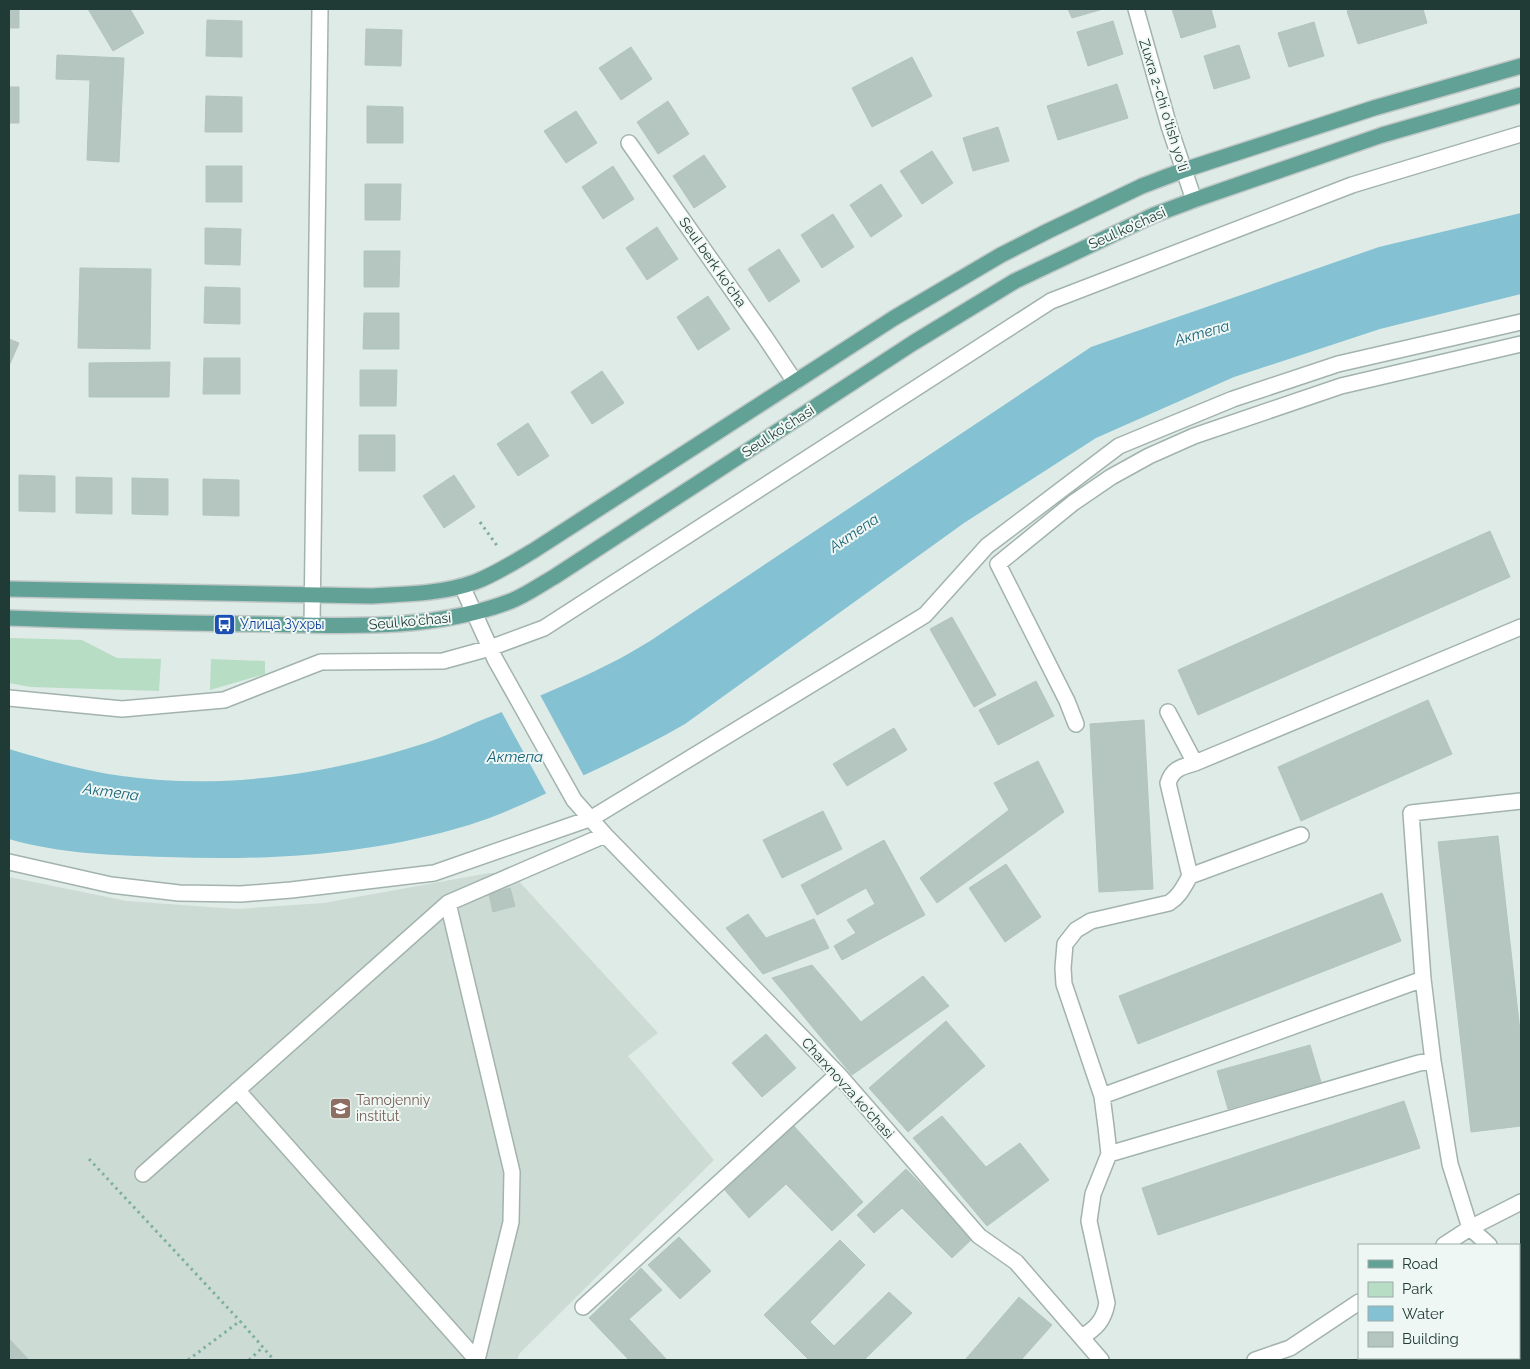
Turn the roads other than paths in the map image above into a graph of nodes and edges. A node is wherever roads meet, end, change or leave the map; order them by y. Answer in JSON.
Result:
{"nodes":[{"id":1,"x":320,"y":9,"type":"edge"},
{"id":2,"x":1136,"y":9,"type":"edge"},
{"id":3,"x":1521,"y":66,"type":"edge"},
{"id":4,"x":1521,"y":95,"type":"edge"},
{"id":5,"x":1521,"y":134,"type":"edge"},
{"id":6,"x":629,"y":143,"type":"dead end"},
{"id":7,"x":1184,"y":170,"type":"junction"},
{"id":8,"x":1194,"y":200,"type":"junction"},
{"id":9,"x":1521,"y":322,"type":"edge"},
{"id":10,"x":1521,"y":344,"type":"edge"},
{"id":11,"x":795,"y":382,"type":"junction"},
{"id":12,"x":462,"y":586,"type":"junction"},
{"id":13,"x":9,"y":590,"type":"edge"},
{"id":14,"x":312,"y":596,"type":"junction"},
{"id":15,"x":474,"y":613,"type":"junction"},
{"id":16,"x":9,"y":618,"type":"edge"},
{"id":17,"x":312,"y":625,"type":"junction"},
{"id":18,"x":1521,"y":627,"type":"edge"},
{"id":19,"x":492,"y":654,"type":"junction"},
{"id":20,"x":9,"y":698,"type":"edge"},
{"id":21,"x":1168,"y":712,"type":"dead end"},
{"id":22,"x":1076,"y":724,"type":"dead end"},
{"id":23,"x":1195,"y":763,"type":"junction"},
{"id":24,"x":1521,"y":801,"type":"edge"},
{"id":25,"x":592,"y":818,"type":"junction"},
{"id":26,"x":605,"y":835,"type":"junction"},
{"id":27,"x":1301,"y":835,"type":"dead end"},
{"id":28,"x":9,"y":862,"type":"edge"},
{"id":29,"x":1190,"y":876,"type":"junction"},
{"id":30,"x":448,"y":903,"type":"junction"},
{"id":31,"x":1423,"y":979,"type":"junction"},
{"id":32,"x":1433,"y":1061,"type":"junction"},
{"id":33,"x":838,"y":1074,"type":"junction"},
{"id":34,"x":237,"y":1090,"type":"junction"},
{"id":35,"x":1102,"y":1096,"type":"junction"},
{"id":36,"x":1110,"y":1154,"type":"junction"},
{"id":37,"x":143,"y":1174,"type":"dead end"},
{"id":38,"x":1521,"y":1202,"type":"edge"},
{"id":39,"x":1470,"y":1228,"type":"junction"},
{"id":40,"x":1446,"y":1244,"type":"edge"},
{"id":41,"x":1488,"y":1244,"type":"edge"},
{"id":42,"x":1358,"y":1303,"type":"edge"},
{"id":43,"x":582,"y":1307,"type":"dead end"},
{"id":44,"x":1081,"y":1337,"type":"junction"},
{"id":45,"x":477,"y":1360,"type":"edge"},
{"id":46,"x":1100,"y":1360,"type":"edge"},
{"id":47,"x":1255,"y":1360,"type":"edge"}],
"edges":[{"from":1,"to":14,"type":"street"},
{"from":2,"to":7,"type":"street","name":"Zuxra 2-chi o'tish yo'li"},
{"from":3,"to":7,"type":"main road","name":"Seul ko'chasi"},
{"from":4,"to":8,"type":"main road","name":"Seul ko'chasi"},
{"from":5,"to":19,"type":"street"},
{"from":6,"to":11,"type":"street","name":"Seul berk ko'cha"},
{"from":7,"to":8,"type":"street","name":"Zuxra 2-chi o'tish yo'li"},
{"from":7,"to":11,"type":"main road","name":"Seul ko'chasi"},
{"from":8,"to":15,"type":"main road","name":"Seul ko'chasi"},
{"from":9,"to":25,"type":"street"},
{"from":10,"to":22,"type":"street"},
{"from":11,"to":12,"type":"main road","name":"Seul ko'chasi"},
{"from":12,"to":14,"type":"main road","name":"Seul ko'chasi"},
{"from":12,"to":15,"type":"street","name":"Charxnovza ko'chasi"},
{"from":13,"to":14,"type":"main road","name":"Seul ko'chasi"},
{"from":14,"to":17,"type":"street"},
{"from":15,"to":17,"type":"main road","name":"Seul ko'chasi"},
{"from":15,"to":19,"type":"street","name":"Charxnovza ko'chasi"},
{"from":16,"to":17,"type":"main road","name":"Seul ko'chasi"},
{"from":18,"to":23,"type":"street"},
{"from":19,"to":20,"type":"street"},
{"from":19,"to":25,"type":"street","name":"Charxnovza ko'chasi"},
{"from":21,"to":23,"type":"street"},
{"from":23,"to":29,"type":"street"},
{"from":24,"to":31,"type":"street"},
{"from":25,"to":26,"type":"street","name":"Charxnovza ko'chasi"},
{"from":25,"to":28,"type":"street"},
{"from":26,"to":30,"type":"street"},
{"from":26,"to":33,"type":"street","name":"Charxnovza ko'chasi"},
{"from":27,"to":29,"type":"street"},
{"from":29,"to":35,"type":"street"},
{"from":30,"to":34,"type":"street"},
{"from":30,"to":45,"type":"street"},
{"from":31,"to":32,"type":"street"},
{"from":31,"to":35,"type":"street"},
{"from":32,"to":36,"type":"street"},
{"from":32,"to":39,"type":"street"},
{"from":33,"to":43,"type":"street"},
{"from":33,"to":44,"type":"street","name":"Charxnovza ko'chasi"},
{"from":34,"to":37,"type":"street"},
{"from":34,"to":45,"type":"street"},
{"from":35,"to":36,"type":"street"},
{"from":36,"to":44,"type":"street"},
{"from":38,"to":39,"type":"street"},
{"from":39,"to":40,"type":"street"},
{"from":39,"to":41,"type":"street"},
{"from":42,"to":47,"type":"street"},
{"from":44,"to":46,"type":"street","name":"Charxnovza ko'chasi"}]}
